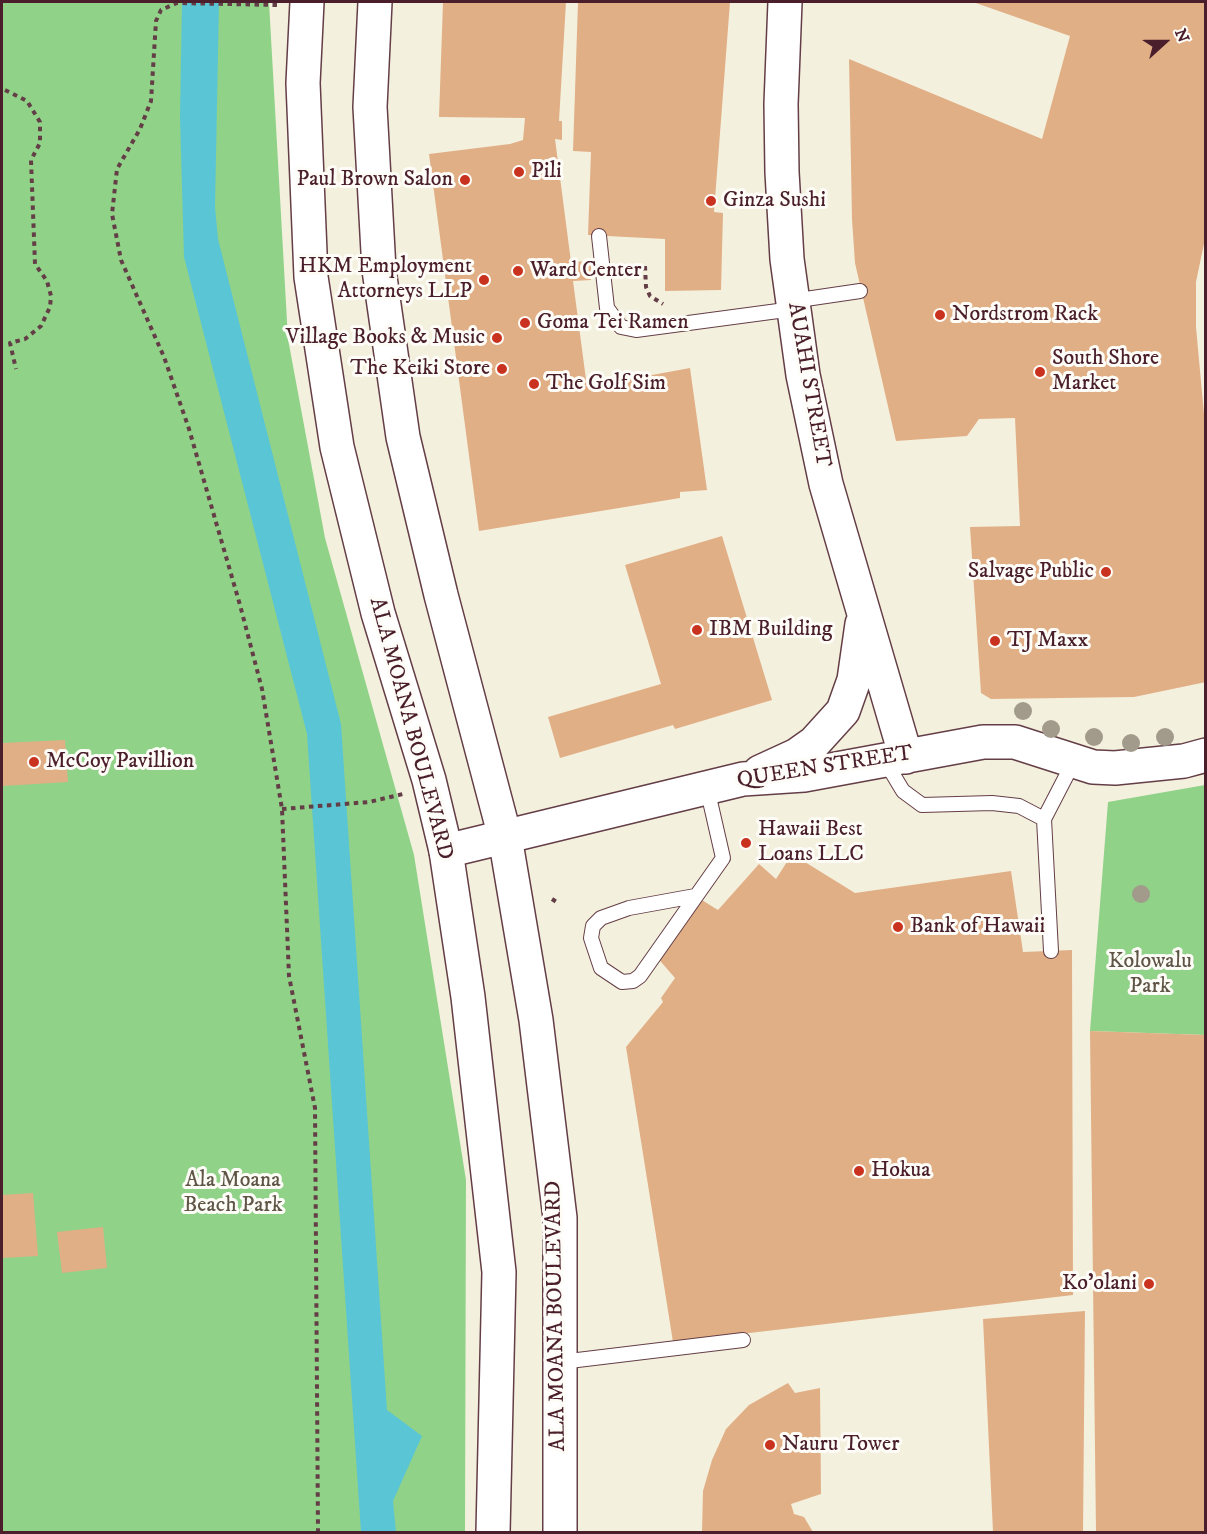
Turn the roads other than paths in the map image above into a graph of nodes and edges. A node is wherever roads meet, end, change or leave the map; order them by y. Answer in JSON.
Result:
{"nodes":[{"id":1,"x":375,"y":2,"type":"edge"},
{"id":2,"x":785,"y":2,"type":"edge"},
{"id":3,"x":292,"y":3,"type":"edge"},
{"id":4,"x":599,"y":236,"type":"dead end"},
{"id":5,"x":860,"y":291,"type":"dead end"},
{"id":6,"x":793,"y":305,"type":"junction"},
{"id":7,"x":864,"y":613,"type":"junction"},
{"id":8,"x":1206,"y":756,"type":"edge"},
{"id":9,"x":895,"y":759,"type":"junction"},
{"id":10,"x":1074,"y":761,"type":"junction"},
{"id":11,"x":743,"y":779,"type":"junction"},
{"id":12,"x":707,"y":788,"type":"junction"},
{"id":13,"x":1044,"y":819,"type":"junction"},
{"id":14,"x":505,"y":837,"type":"junction"},
{"id":15,"x":446,"y":851,"type":"junction"},
{"id":16,"x":694,"y":896,"type":"junction"},
{"id":17,"x":1051,"y":951,"type":"dead end"},
{"id":18,"x":744,"y":1340,"type":"dead end"},
{"id":19,"x":561,"y":1362,"type":"junction"},
{"id":20,"x":493,"y":1533,"type":"edge"},
{"id":21,"x":560,"y":1533,"type":"edge"}],
"edges":[{"from":1,"to":14,"type":"main road","name":"ALA MOANA BOULEVARD"},
{"from":2,"to":6,"type":"main road","name":"AUAHI STREET"},
{"from":3,"to":15,"type":"main road","name":"ALA MOANA BOULEVARD"},
{"from":4,"to":6,"type":"lane"},
{"from":5,"to":6,"type":"lane"},
{"from":6,"to":7,"type":"main road","name":"AUAHI STREET"},
{"from":7,"to":9,"type":"main road","name":"AUAHI STREET"},
{"from":7,"to":11,"type":"main road"},
{"from":8,"to":10,"type":"main road","name":"QUEEN STREET"},
{"from":9,"to":10,"type":"main road","name":"QUEEN STREET"},
{"from":9,"to":11,"type":"main road","name":"QUEEN STREET"},
{"from":9,"to":13,"type":"lane"},
{"from":10,"to":13,"type":"lane"},
{"from":11,"to":12,"type":"main road","name":"QUEEN STREET"},
{"from":12,"to":14,"type":"main road","name":"QUEEN STREET"},
{"from":12,"to":16,"type":"lane"},
{"from":13,"to":17,"type":"lane"},
{"from":14,"to":15,"type":"main road","name":"QUEEN STREET"},
{"from":14,"to":19,"type":"main road","name":"ALA MOANA BOULEVARD"},
{"from":15,"to":20,"type":"main road","name":"ALA MOANA BOULEVARD"},
{"from":16,"to":16,"type":"lane"},
{"from":18,"to":19,"type":"lane"},
{"from":19,"to":21,"type":"main road","name":"ALA MOANA BOULEVARD"}]}
